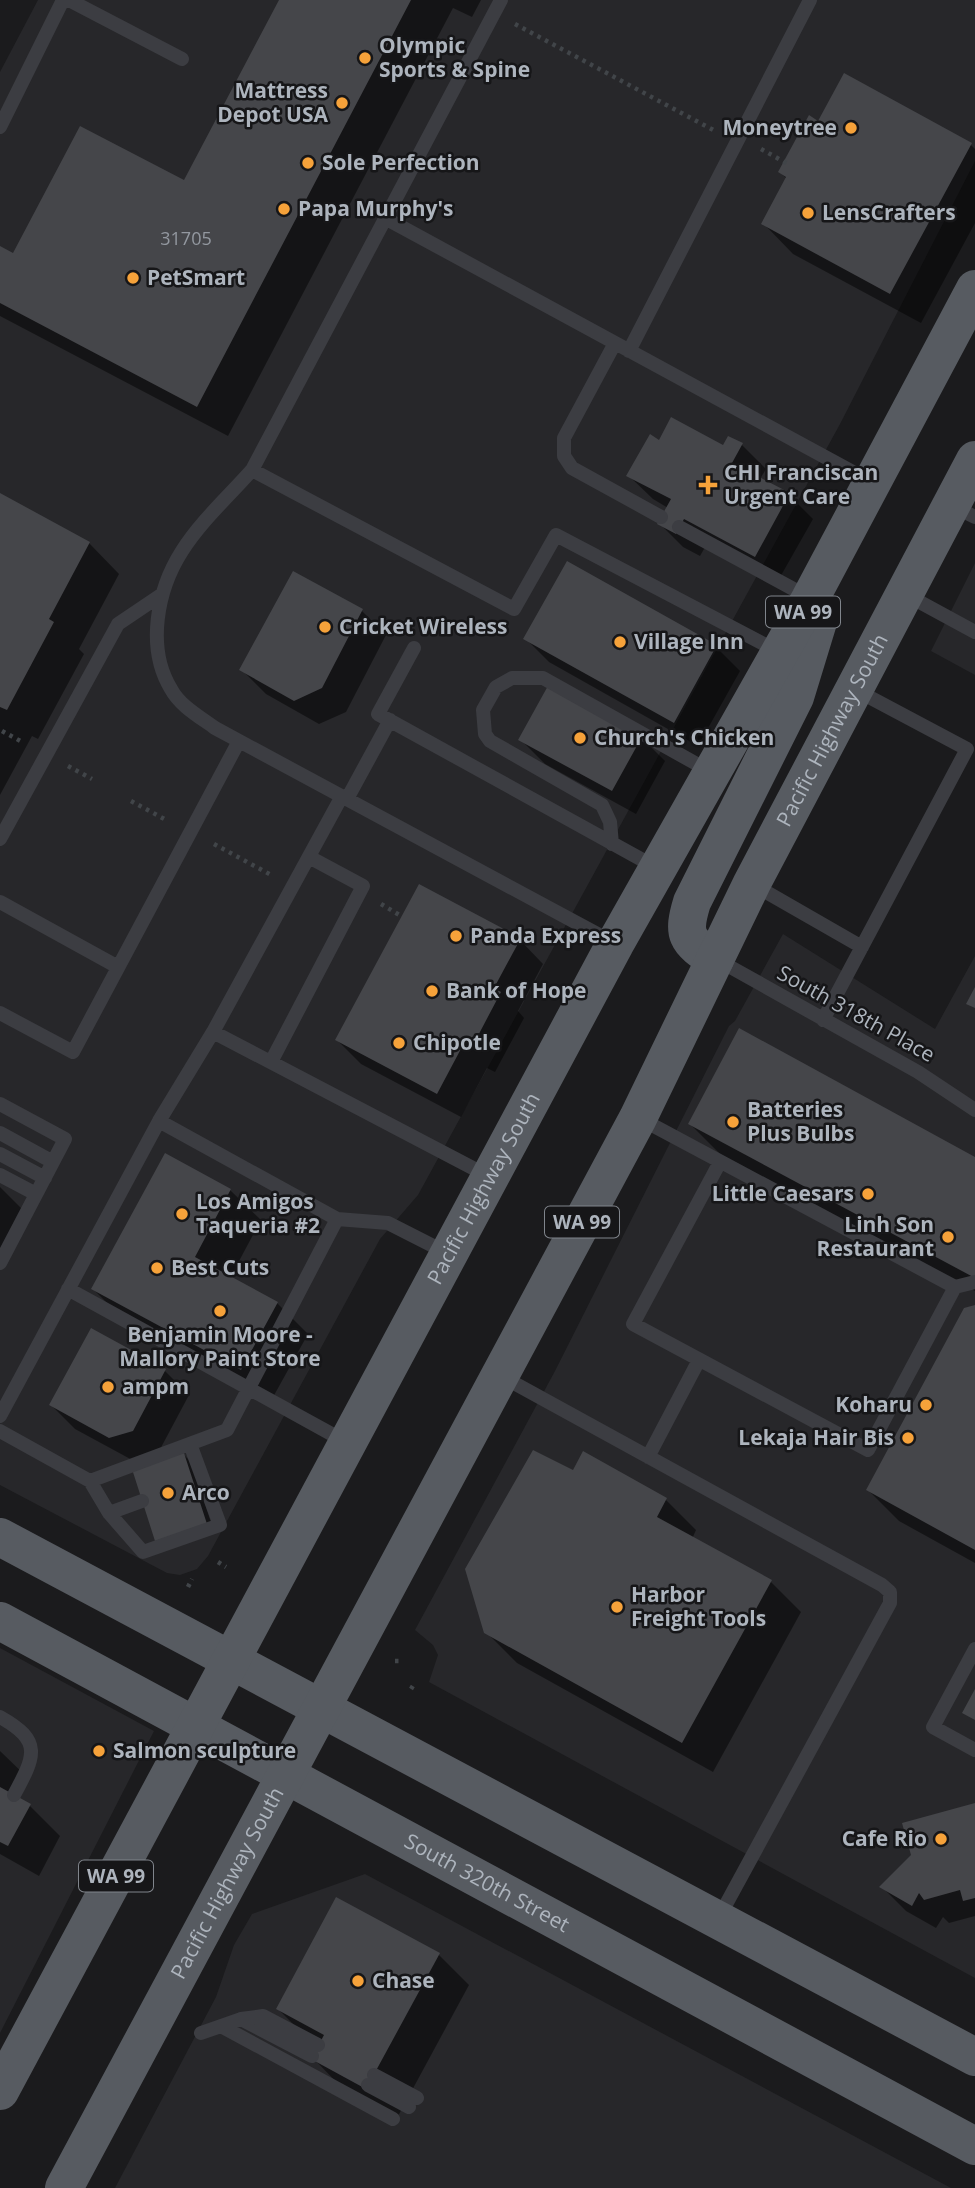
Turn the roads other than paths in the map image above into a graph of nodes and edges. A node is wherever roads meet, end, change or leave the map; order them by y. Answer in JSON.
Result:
{"nodes":[{"id":1,"x":63,"y":0,"type":"edge"},
{"id":2,"x":69,"y":0,"type":"edge"},
{"id":3,"x":501,"y":0,"type":"edge"},
{"id":4,"x":810,"y":0,"type":"edge"},
{"id":5,"x":182,"y":59,"type":"dead end"},
{"id":6,"x":0,"y":127,"type":"edge"},
{"id":7,"x":385,"y":218,"type":"junction"},
{"id":8,"x":975,"y":289,"type":"edge"},
{"id":9,"x":615,"y":343,"type":"junction"},
{"id":10,"x":629,"y":351,"type":"junction"},
{"id":11,"x":975,"y":460,"type":"edge"},
{"id":12,"x":252,"y":470,"type":"junction"},
{"id":13,"x":872,"y":483,"type":"junction"},
{"id":14,"x":963,"y":511,"type":"edge"},
{"id":15,"x":661,"y":517,"type":"dead end"},
{"id":16,"x":679,"y":527,"type":"dead end"},
{"id":17,"x":845,"y":533,"type":"junction"},
{"id":18,"x":904,"y":594,"type":"junction"},
{"id":19,"x":161,"y":595,"type":"junction"},
{"id":20,"x":810,"y":599,"type":"junction"},
{"id":21,"x":975,"y":632,"type":"edge"},
{"id":22,"x":414,"y":648,"type":"dead end"},
{"id":23,"x":780,"y":653,"type":"junction"},
{"id":24,"x":853,"y":689,"type":"junction"},
{"id":25,"x":390,"y":720,"type":"junction"},
{"id":26,"x":239,"y":741,"type":"junction"},
{"id":27,"x":712,"y":773,"type":"junction"},
{"id":28,"x":345,"y":797,"type":"junction"},
{"id":29,"x":0,"y":839,"type":"edge"},
{"id":30,"x":612,"y":844,"type":"junction"},
{"id":31,"x":309,"y":857,"type":"junction"},
{"id":32,"x":658,"y":868,"type":"junction"},
{"id":33,"x":752,"y":883,"type":"junction"},
{"id":34,"x":0,"y":902,"type":"edge"},
{"id":35,"x":615,"y":944,"type":"junction"},
{"id":36,"x":862,"y":947,"type":"junction"},
{"id":37,"x":715,"y":959,"type":"junction"},
{"id":38,"x":118,"y":967,"type":"junction"},
{"id":39,"x":0,"y":1013,"type":"edge"},
{"id":40,"x":823,"y":1020,"type":"junction"},
{"id":41,"x":213,"y":1032,"type":"junction"},
{"id":42,"x":271,"y":1062,"type":"junction"},
{"id":43,"x":0,"y":1104,"type":"edge"},
{"id":44,"x":975,"y":1110,"type":"edge"},
{"id":45,"x":638,"y":1118,"type":"junction"},
{"id":46,"x":159,"y":1121,"type":"junction"},
{"id":47,"x":0,"y":1133,"type":"edge"},
{"id":48,"x":0,"y":1154,"type":"edge"},
{"id":49,"x":53,"y":1162,"type":"junction"},
{"id":50,"x":720,"y":1162,"type":"junction"},
{"id":51,"x":0,"y":1175,"type":"edge"},
{"id":52,"x":44,"y":1178,"type":"junction"},
{"id":53,"x":491,"y":1178,"type":"junction"},
{"id":54,"x":36,"y":1194,"type":"junction"},
{"id":55,"x":337,"y":1219,"type":"junction"},
{"id":56,"x":449,"y":1254,"type":"junction"},
{"id":57,"x":0,"y":1263,"type":"edge"},
{"id":58,"x":975,"y":1282,"type":"edge"},
{"id":59,"x":954,"y":1287,"type":"junction"},
{"id":60,"x":68,"y":1289,"type":"junction"},
{"id":61,"x":699,"y":1360,"type":"junction"},
{"id":62,"x":500,"y":1375,"type":"junction"},
{"id":63,"x":249,"y":1388,"type":"junction"},
{"id":64,"x":0,"y":1416,"type":"edge"},
{"id":65,"x":0,"y":1432,"type":"edge"},
{"id":66,"x":190,"y":1444,"type":"junction"},
{"id":67,"x":350,"y":1444,"type":"junction"},
{"id":68,"x":648,"y":1457,"type":"junction"},
{"id":69,"x":90,"y":1481,"type":"junction"},
{"id":70,"x":142,"y":1501,"type":"dead end"},
{"id":71,"x":109,"y":1513,"type":"junction"},
{"id":72,"x":0,"y":1537,"type":"edge"},
{"id":73,"x":0,"y":1621,"type":"edge"},
{"id":74,"x":975,"y":1648,"type":"edge"},
{"id":75,"x":232,"y":1661,"type":"junction"},
{"id":76,"x":321,"y":1708,"type":"junction"},
{"id":77,"x":0,"y":1717,"type":"edge"},
{"id":78,"x":197,"y":1726,"type":"junction"},
{"id":79,"x":975,"y":1750,"type":"edge"},
{"id":80,"x":285,"y":1773,"type":"junction"},
{"id":81,"x":14,"y":1795,"type":"dead end"},
{"id":82,"x":718,"y":1919,"type":"junction"},
{"id":83,"x":221,"y":2026,"type":"junction"},
{"id":84,"x":201,"y":2033,"type":"dead end"},
{"id":85,"x":315,"y":2051,"type":"dead end"},
{"id":86,"x":975,"y":2057,"type":"edge"},
{"id":87,"x":371,"y":2080,"type":"dead end"},
{"id":88,"x":0,"y":2091,"type":"edge"},
{"id":89,"x":413,"y":2102,"type":"dead end"},
{"id":90,"x":393,"y":2119,"type":"dead end"},
{"id":91,"x":975,"y":2146,"type":"edge"},
{"id":92,"x":64,"y":2188,"type":"edge"}],
"edges":[{"from":1,"to":6,"type":"lane"},
{"from":2,"to":5,"type":"lane"},
{"from":3,"to":7,"type":"lane"},
{"from":4,"to":10,"type":"lane"},
{"from":7,"to":9,"type":"lane"},
{"from":7,"to":12,"type":"lane"},
{"from":8,"to":13,"type":"main road","name":"Pacific Highway South","number":"WA 99"},
{"from":9,"to":10,"type":"lane"},
{"from":9,"to":15,"type":"lane"},
{"from":10,"to":13,"type":"lane"},
{"from":11,"to":14,"type":"main road","name":"Pacific Highway South","number":"WA 99"},
{"from":12,"to":19,"type":"lane"},
{"from":12,"to":23,"type":"lane"},
{"from":13,"to":17,"type":"main road","name":"Pacific Highway South","number":"WA 99"},
{"from":14,"to":18,"type":"main road","name":"Pacific Highway South","number":"WA 99"},
{"from":16,"to":20,"type":"lane"},
{"from":17,"to":20,"type":"main road","name":"Pacific Highway South","number":"WA 99"},
{"from":17,"to":37,"type":"main road"},
{"from":18,"to":21,"type":"lane"},
{"from":18,"to":24,"type":"main road","name":"Pacific Highway South","number":"WA 99"},
{"from":19,"to":26,"type":"lane"},
{"from":19,"to":29,"type":"lane"},
{"from":20,"to":23,"type":"main road","name":"Pacific Highway South","number":"WA 99"},
{"from":22,"to":25,"type":"lane"},
{"from":23,"to":27,"type":"main road","name":"Pacific Highway South","number":"WA 99"},
{"from":24,"to":33,"type":"main road","name":"Pacific Highway South","number":"WA 99"},
{"from":24,"to":36,"type":"lane"},
{"from":25,"to":28,"type":"lane"},
{"from":25,"to":30,"type":"lane"},
{"from":26,"to":28,"type":"lane"},
{"from":26,"to":38,"type":"lane"},
{"from":27,"to":30,"type":"lane"},
{"from":27,"to":32,"type":"main road","name":"Pacific Highway South","number":"WA 99"},
{"from":28,"to":31,"type":"lane"},
{"from":28,"to":35,"type":"lane"},
{"from":30,"to":32,"type":"lane"},
{"from":31,"to":41,"type":"lane"},
{"from":31,"to":42,"type":"lane"},
{"from":32,"to":35,"type":"main road","name":"Pacific Highway South","number":"WA 99"},
{"from":33,"to":36,"type":"lane"},
{"from":33,"to":37,"type":"main road","name":"Pacific Highway South","number":"WA 99"},
{"from":34,"to":38,"type":"lane"},
{"from":35,"to":53,"type":"main road","name":"Pacific Highway South","number":"WA 99"},
{"from":36,"to":40,"type":"lane"},
{"from":37,"to":40,"type":"lane","name":"South 318th Place"},
{"from":37,"to":45,"type":"main road","name":"Pacific Highway South","number":"WA 99"},
{"from":38,"to":39,"type":"lane"},
{"from":40,"to":44,"type":"lane","name":"South 318th Place"},
{"from":41,"to":42,"type":"lane"},
{"from":41,"to":46,"type":"lane"},
{"from":42,"to":53,"type":"lane"},
{"from":43,"to":49,"type":"lane"},
{"from":45,"to":50,"type":"lane"},
{"from":45,"to":62,"type":"main road","name":"Pacific Highway South","number":"WA 99"},
{"from":46,"to":55,"type":"lane"},
{"from":46,"to":60,"type":"lane"},
{"from":47,"to":49,"type":"lane"},
{"from":48,"to":52,"type":"lane"},
{"from":49,"to":52,"type":"lane"},
{"from":50,"to":59,"type":"lane"},
{"from":50,"to":61,"type":"lane"},
{"from":51,"to":54,"type":"lane"},
{"from":52,"to":54,"type":"lane"},
{"from":53,"to":56,"type":"main road","name":"Pacific Highway South","number":"WA 99"},
{"from":54,"to":57,"type":"lane"},
{"from":55,"to":56,"type":"lane"},
{"from":55,"to":63,"type":"lane"},
{"from":56,"to":67,"type":"main road","name":"Pacific Highway South","number":"WA 99"},
{"from":58,"to":59,"type":"lane"},
{"from":59,"to":61,"type":"lane"},
{"from":60,"to":63,"type":"lane"},
{"from":60,"to":64,"type":"lane"},
{"from":61,"to":68,"type":"lane"},
{"from":62,"to":68,"type":"lane"},
{"from":62,"to":76,"type":"main road","name":"Pacific Highway South","number":"WA 99"},
{"from":63,"to":66,"type":"lane"},
{"from":63,"to":67,"type":"lane"},
{"from":65,"to":69,"type":"lane"},
{"from":66,"to":69,"type":"lane"},
{"from":66,"to":71,"type":"lane"},
{"from":67,"to":75,"type":"main road","name":"Pacific Highway South","number":"WA 99"},
{"from":68,"to":82,"type":"lane"},
{"from":69,"to":71,"type":"lane"},
{"from":70,"to":71,"type":"lane"},
{"from":72,"to":75,"type":"main road"},
{"from":73,"to":78,"type":"main road","name":"South 320th Street"},
{"from":74,"to":79,"type":"lane"},
{"from":75,"to":76,"type":"main road"},
{"from":75,"to":78,"type":"main road","name":"Pacific Highway South","number":"WA 99"},
{"from":76,"to":80,"type":"main road","name":"Pacific Highway South","number":"WA 99"},
{"from":76,"to":82,"type":"main road"},
{"from":77,"to":81,"type":"lane"},
{"from":78,"to":80,"type":"main road","name":"South 320th Street"},
{"from":78,"to":88,"type":"main road","name":"Pacific Highway South","number":"WA 99"},
{"from":80,"to":91,"type":"main road","name":"South 320th Street"},
{"from":80,"to":92,"type":"main road","name":"Pacific Highway South","number":"WA 99"},
{"from":82,"to":86,"type":"main road"},
{"from":83,"to":84,"type":"lane"},
{"from":83,"to":85,"type":"lane"},
{"from":83,"to":90,"type":"lane"},
{"from":87,"to":89,"type":"lane"}]}
